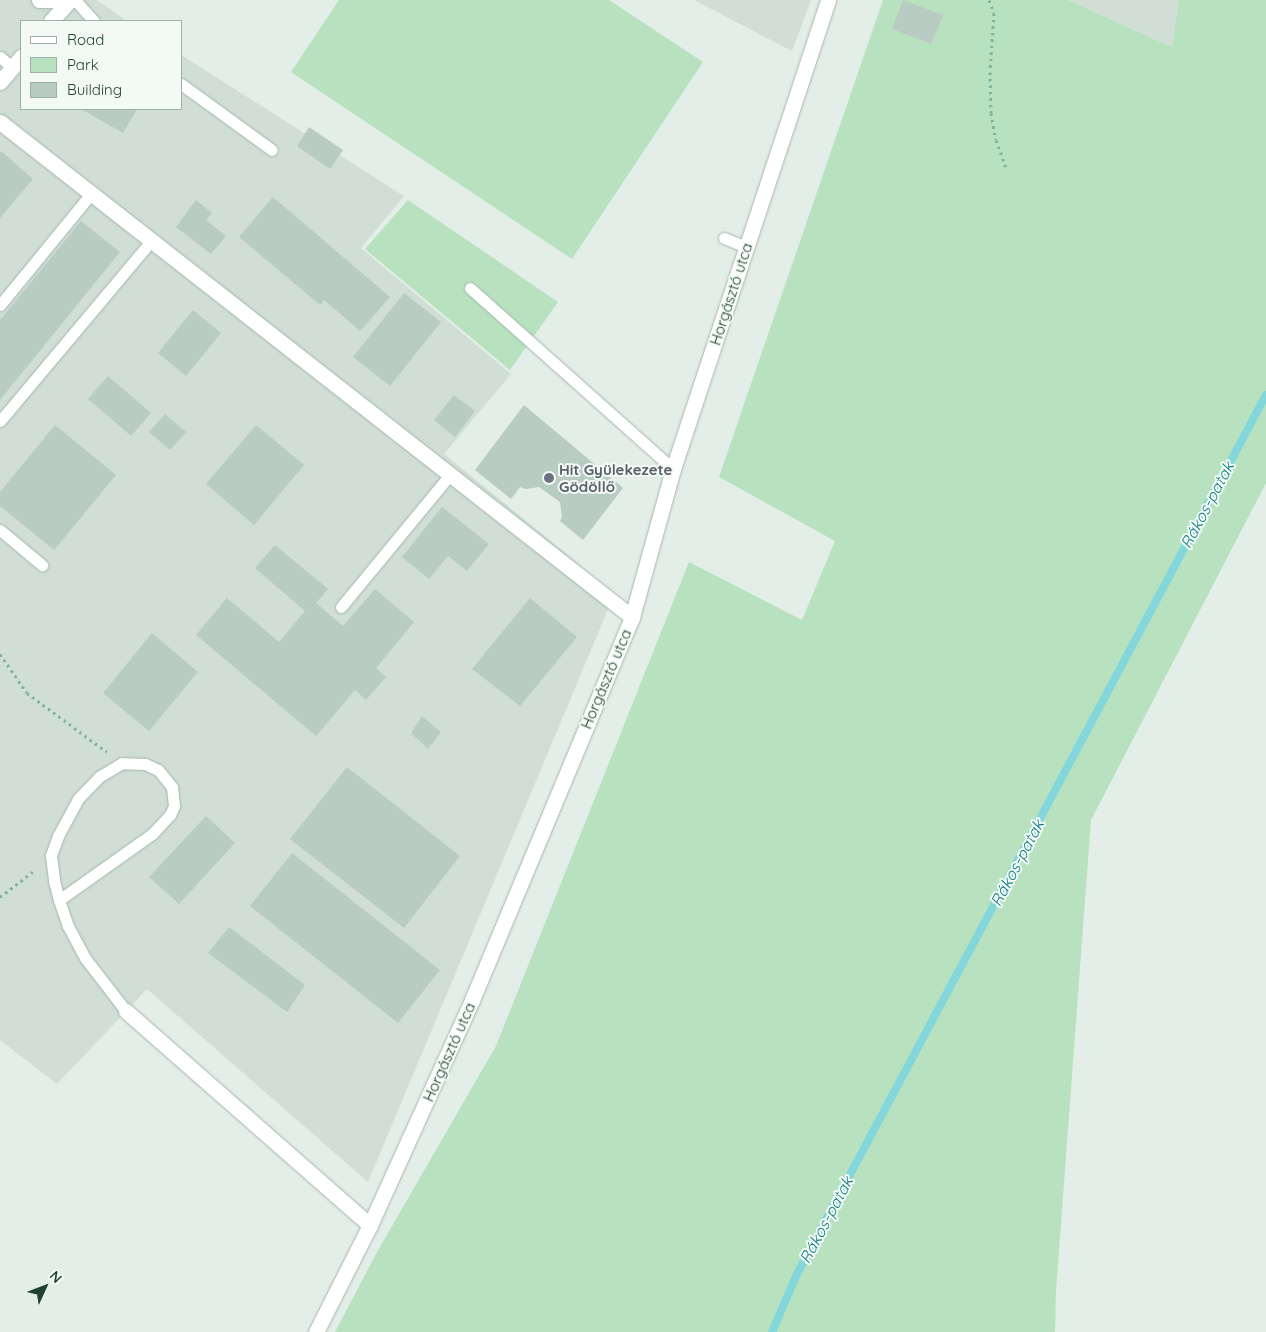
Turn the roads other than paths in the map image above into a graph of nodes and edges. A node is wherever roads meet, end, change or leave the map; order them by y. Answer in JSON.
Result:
{"nodes":[{"id":1,"x":39,"y":0,"type":"edge"},
{"id":2,"x":55,"y":0,"type":"edge"},
{"id":3,"x":70,"y":0,"type":"edge"},
{"id":4,"x":75,"y":0,"type":"edge"},
{"id":5,"x":828,"y":0,"type":"edge"},
{"id":6,"x":52,"y":20,"type":"edge"},
{"id":7,"x":93,"y":20,"type":"edge"},
{"id":8,"x":0,"y":57,"type":"edge"},
{"id":9,"x":17,"y":62,"type":"edge"},
{"id":10,"x":0,"y":82,"type":"edge"},
{"id":11,"x":182,"y":85,"type":"edge"},
{"id":12,"x":0,"y":122,"type":"edge"},
{"id":13,"x":272,"y":150,"type":"dead end"},
{"id":14,"x":91,"y":194,"type":"junction"},
{"id":15,"x":724,"y":238,"type":"dead end"},
{"id":16,"x":151,"y":241,"type":"junction"},
{"id":17,"x":746,"y":247,"type":"junction"},
{"id":18,"x":470,"y":288,"type":"dead end"},
{"id":19,"x":0,"y":305,"type":"edge"},
{"id":20,"x":0,"y":421,"type":"edge"},
{"id":21,"x":673,"y":469,"type":"junction"},
{"id":22,"x":450,"y":476,"type":"junction"},
{"id":23,"x":1,"y":532,"type":"edge"},
{"id":24,"x":42,"y":565,"type":"dead end"},
{"id":25,"x":341,"y":606,"type":"dead end"},
{"id":26,"x":632,"y":617,"type":"junction"},
{"id":27,"x":59,"y":900,"type":"junction"},
{"id":28,"x":126,"y":1011,"type":"joint"},
{"id":29,"x":370,"y":1225,"type":"junction"},
{"id":30,"x":316,"y":1332,"type":"edge"}],
"edges":[{"from":1,"to":2,"type":"street"},
{"from":3,"to":6,"type":"street"},
{"from":4,"to":7,"type":"lane"},
{"from":5,"to":17,"type":"street","name":"Horgásztó utca"},
{"from":8,"to":9,"type":"lane"},
{"from":9,"to":10,"type":"street"},
{"from":11,"to":13,"type":"lane"},
{"from":12,"to":14,"type":"street"},
{"from":14,"to":16,"type":"street"},
{"from":14,"to":19,"type":"lane"},
{"from":15,"to":17,"type":"lane"},
{"from":16,"to":20,"type":"lane"},
{"from":16,"to":22,"type":"street"},
{"from":17,"to":21,"type":"street","name":"Horgásztó utca"},
{"from":18,"to":21,"type":"lane"},
{"from":21,"to":26,"type":"street","name":"Horgásztó utca"},
{"from":22,"to":25,"type":"lane"},
{"from":22,"to":26,"type":"street"},
{"from":23,"to":24,"type":"lane"},
{"from":26,"to":29,"type":"street","name":"Horgásztó utca"},
{"from":27,"to":27,"type":"lane"},
{"from":27,"to":28,"type":"lane"},
{"from":28,"to":29,"type":"street"},
{"from":29,"to":30,"type":"street","name":"Horgásztó utca"}]}
